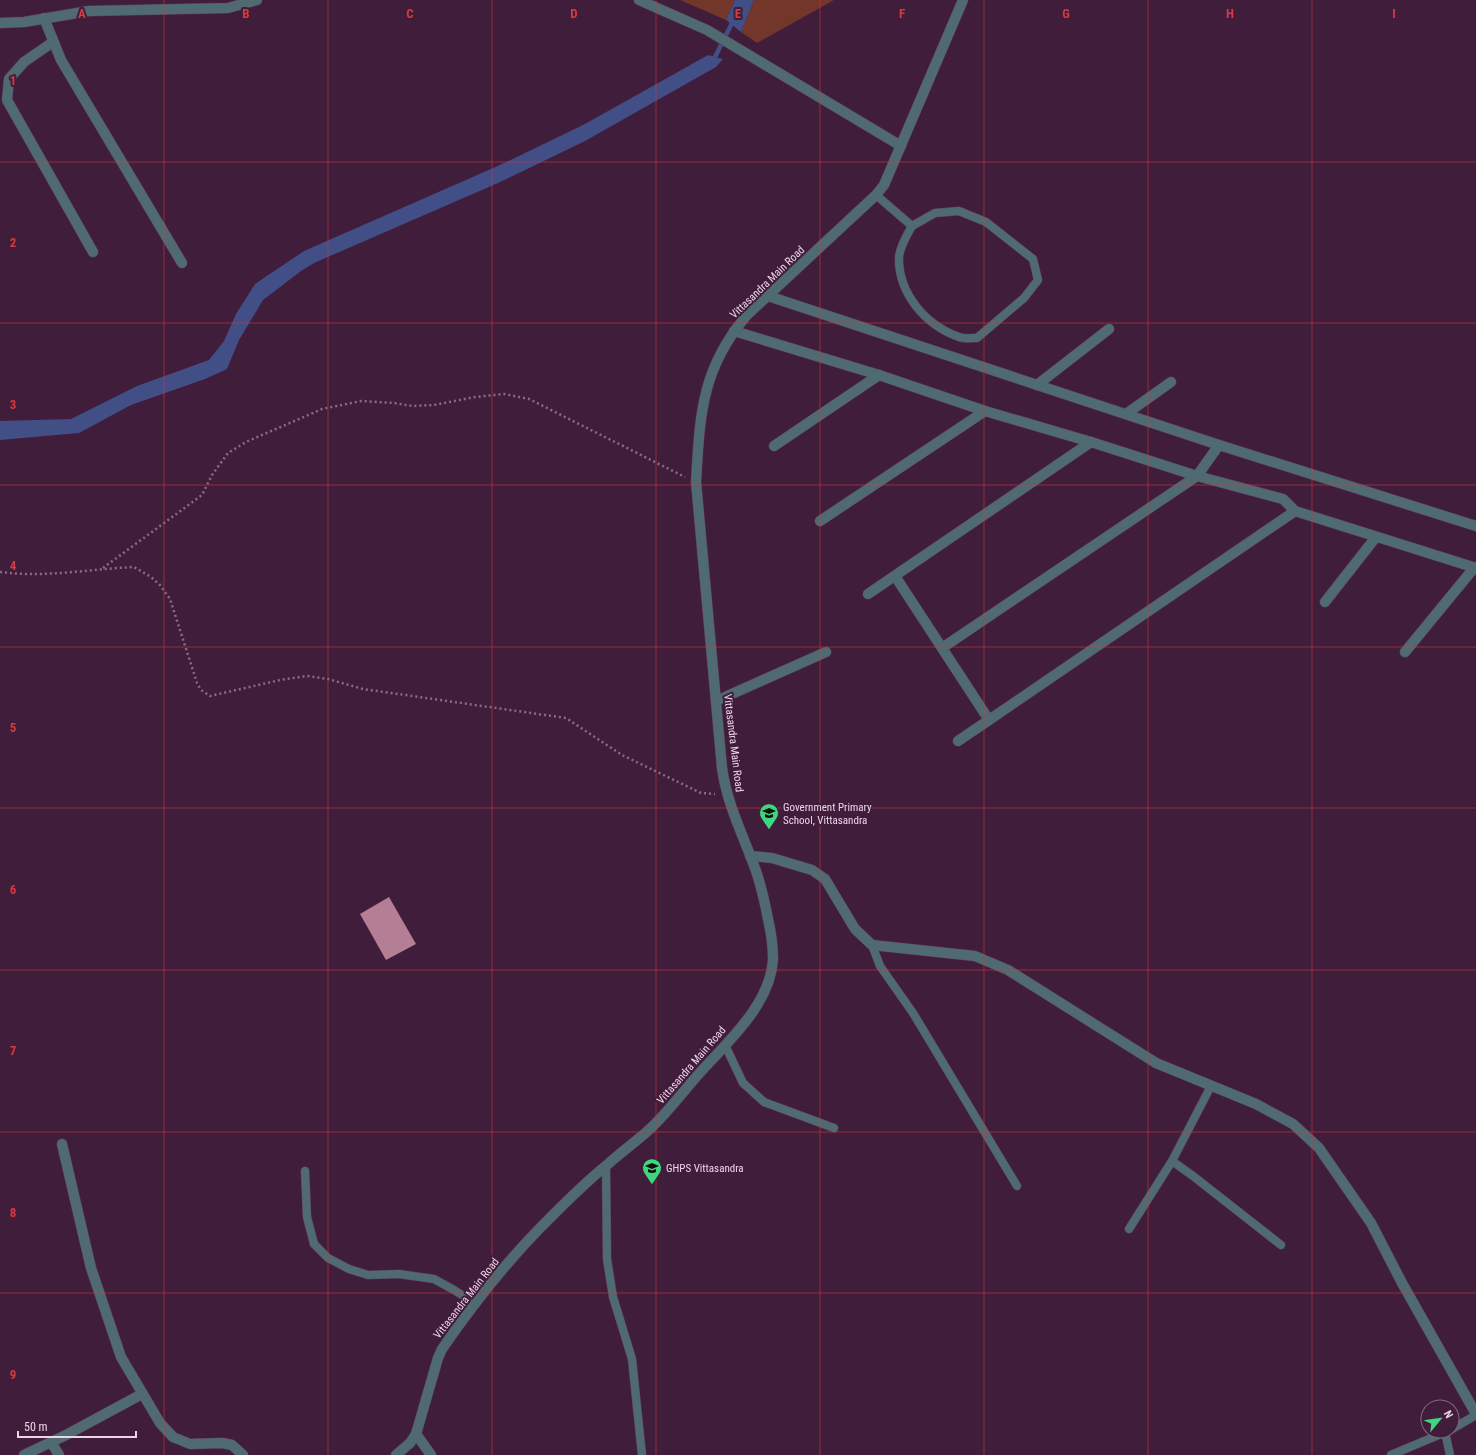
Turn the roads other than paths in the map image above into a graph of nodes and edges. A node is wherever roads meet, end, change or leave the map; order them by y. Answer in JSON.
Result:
{"nodes":[{"id":1,"x":257,"y":0,"type":"edge"},
{"id":2,"x":639,"y":0,"type":"edge"},
{"id":3,"x":963,"y":0,"type":"edge"},
{"id":4,"x":44,"y":18,"type":"junction"},
{"id":5,"x":0,"y":23,"type":"edge"},
{"id":6,"x":53,"y":42,"type":"junction"},
{"id":7,"x":901,"y":146,"type":"junction"},
{"id":8,"x":876,"y":195,"type":"junction"},
{"id":9,"x":912,"y":226,"type":"junction"},
{"id":10,"x":93,"y":252,"type":"dead end"},
{"id":11,"x":182,"y":262,"type":"dead end"},
{"id":12,"x":768,"y":296,"type":"junction"},
{"id":13,"x":1109,"y":329,"type":"dead end"},
{"id":14,"x":734,"y":331,"type":"junction"},
{"id":15,"x":879,"y":375,"type":"junction"},
{"id":16,"x":1171,"y":382,"type":"dead end"},
{"id":17,"x":1036,"y":385,"type":"junction"},
{"id":18,"x":985,"y":411,"type":"junction"},
{"id":19,"x":1126,"y":414,"type":"junction"},
{"id":20,"x":1091,"y":442,"type":"junction"},
{"id":21,"x":1219,"y":445,"type":"junction"},
{"id":22,"x":774,"y":446,"type":"dead end"},
{"id":23,"x":1198,"y":476,"type":"junction"},
{"id":24,"x":1296,"y":511,"type":"junction"},
{"id":25,"x":820,"y":520,"type":"dead end"},
{"id":26,"x":1476,"y":526,"type":"edge"},
{"id":27,"x":1376,"y":536,"type":"junction"},
{"id":28,"x":1475,"y":568,"type":"edge"},
{"id":29,"x":895,"y":576,"type":"junction"},
{"id":30,"x":868,"y":594,"type":"dead end"},
{"id":31,"x":1325,"y":602,"type":"dead end"},
{"id":32,"x":942,"y":648,"type":"junction"},
{"id":33,"x":826,"y":652,"type":"dead end"},
{"id":34,"x":1405,"y":652,"type":"dead end"},
{"id":35,"x":716,"y":701,"type":"junction"},
{"id":36,"x":989,"y":720,"type":"junction"},
{"id":37,"x":958,"y":741,"type":"dead end"},
{"id":38,"x":750,"y":856,"type":"junction"},
{"id":39,"x":872,"y":945,"type":"junction"},
{"id":40,"x":725,"y":1045,"type":"junction"},
{"id":41,"x":1211,"y":1086,"type":"junction"},
{"id":42,"x":834,"y":1128,"type":"dead end"},
{"id":43,"x":62,"y":1144,"type":"dead end"},
{"id":44,"x":1172,"y":1161,"type":"junction"},
{"id":45,"x":606,"y":1165,"type":"junction"},
{"id":46,"x":305,"y":1171,"type":"dead end"},
{"id":47,"x":1017,"y":1186,"type":"dead end"},
{"id":48,"x":1129,"y":1228,"type":"dead end"},
{"id":49,"x":1281,"y":1245,"type":"dead end"},
{"id":50,"x":476,"y":1304,"type":"junction"},
{"id":51,"x":142,"y":1394,"type":"junction"},
{"id":52,"x":1476,"y":1415,"type":"edge"},
{"id":53,"x":1460,"y":1424,"type":"edge"},
{"id":54,"x":416,"y":1434,"type":"junction"},
{"id":55,"x":1429,"y":1439,"type":"edge"},
{"id":56,"x":1449,"y":1439,"type":"edge"},
{"id":57,"x":52,"y":1442,"type":"junction"},
{"id":58,"x":24,"y":1455,"type":"edge"},
{"id":59,"x":60,"y":1455,"type":"edge"},
{"id":60,"x":243,"y":1455,"type":"edge"},
{"id":61,"x":396,"y":1455,"type":"edge"},
{"id":62,"x":431,"y":1455,"type":"edge"},
{"id":63,"x":642,"y":1455,"type":"edge"},
{"id":64,"x":1391,"y":1455,"type":"edge"},
{"id":65,"x":1450,"y":1455,"type":"edge"}],
"edges":[{"from":1,"to":4,"type":"street"},
{"from":2,"to":7,"type":"street"},
{"from":3,"to":7,"type":"street","name":"Vittasandra Main Road"},
{"from":4,"to":5,"type":"street"},
{"from":4,"to":6,"type":"street"},
{"from":6,"to":10,"type":"street"},
{"from":6,"to":11,"type":"street"},
{"from":7,"to":8,"type":"street","name":"Vittasandra Main Road"},
{"from":8,"to":9,"type":"lane"},
{"from":8,"to":12,"type":"street","name":"Vittasandra Main Road"},
{"from":9,"to":9,"type":"lane"},
{"from":12,"to":14,"type":"street","name":"Vittasandra Main Road"},
{"from":12,"to":17,"type":"street"},
{"from":13,"to":17,"type":"street"},
{"from":14,"to":15,"type":"street"},
{"from":14,"to":35,"type":"street","name":"Vittasandra Main Road"},
{"from":15,"to":18,"type":"street"},
{"from":15,"to":22,"type":"street"},
{"from":16,"to":19,"type":"street"},
{"from":17,"to":19,"type":"street"},
{"from":18,"to":20,"type":"street"},
{"from":18,"to":25,"type":"street"},
{"from":19,"to":21,"type":"street"},
{"from":20,"to":23,"type":"street"},
{"from":20,"to":29,"type":"street"},
{"from":21,"to":23,"type":"street"},
{"from":21,"to":26,"type":"street"},
{"from":23,"to":24,"type":"street"},
{"from":23,"to":32,"type":"street"},
{"from":24,"to":27,"type":"street"},
{"from":24,"to":36,"type":"street"},
{"from":27,"to":28,"type":"street"},
{"from":27,"to":31,"type":"street"},
{"from":28,"to":34,"type":"street"},
{"from":29,"to":30,"type":"street"},
{"from":29,"to":32,"type":"street"},
{"from":32,"to":36,"type":"street"},
{"from":33,"to":35,"type":"street"},
{"from":35,"to":38,"type":"street","name":"Vittasandra Main Road"},
{"from":36,"to":37,"type":"street"},
{"from":38,"to":39,"type":"street"},
{"from":38,"to":40,"type":"street","name":"Vittasandra Main Road"},
{"from":39,"to":41,"type":"street"},
{"from":39,"to":47,"type":"lane"},
{"from":40,"to":42,"type":"lane"},
{"from":40,"to":45,"type":"street","name":"Vittasandra Main Road"},
{"from":41,"to":44,"type":"lane"},
{"from":41,"to":52,"type":"street"},
{"from":43,"to":51,"type":"street"},
{"from":44,"to":48,"type":"lane"},
{"from":44,"to":49,"type":"lane"},
{"from":45,"to":50,"type":"street","name":"Vittasandra Main Road"},
{"from":45,"to":63,"type":"lane"},
{"from":46,"to":50,"type":"lane"},
{"from":50,"to":54,"type":"street","name":"Vittasandra Main Road"},
{"from":51,"to":57,"type":"street"},
{"from":51,"to":60,"type":"street"},
{"from":52,"to":53,"type":"lane"},
{"from":54,"to":61,"type":"street","name":"Vittasandra Main Road"},
{"from":54,"to":62,"type":"street"},
{"from":55,"to":64,"type":"lane"},
{"from":56,"to":65,"type":"lane"},
{"from":57,"to":58,"type":"street"},
{"from":57,"to":59,"type":"street"}]}
